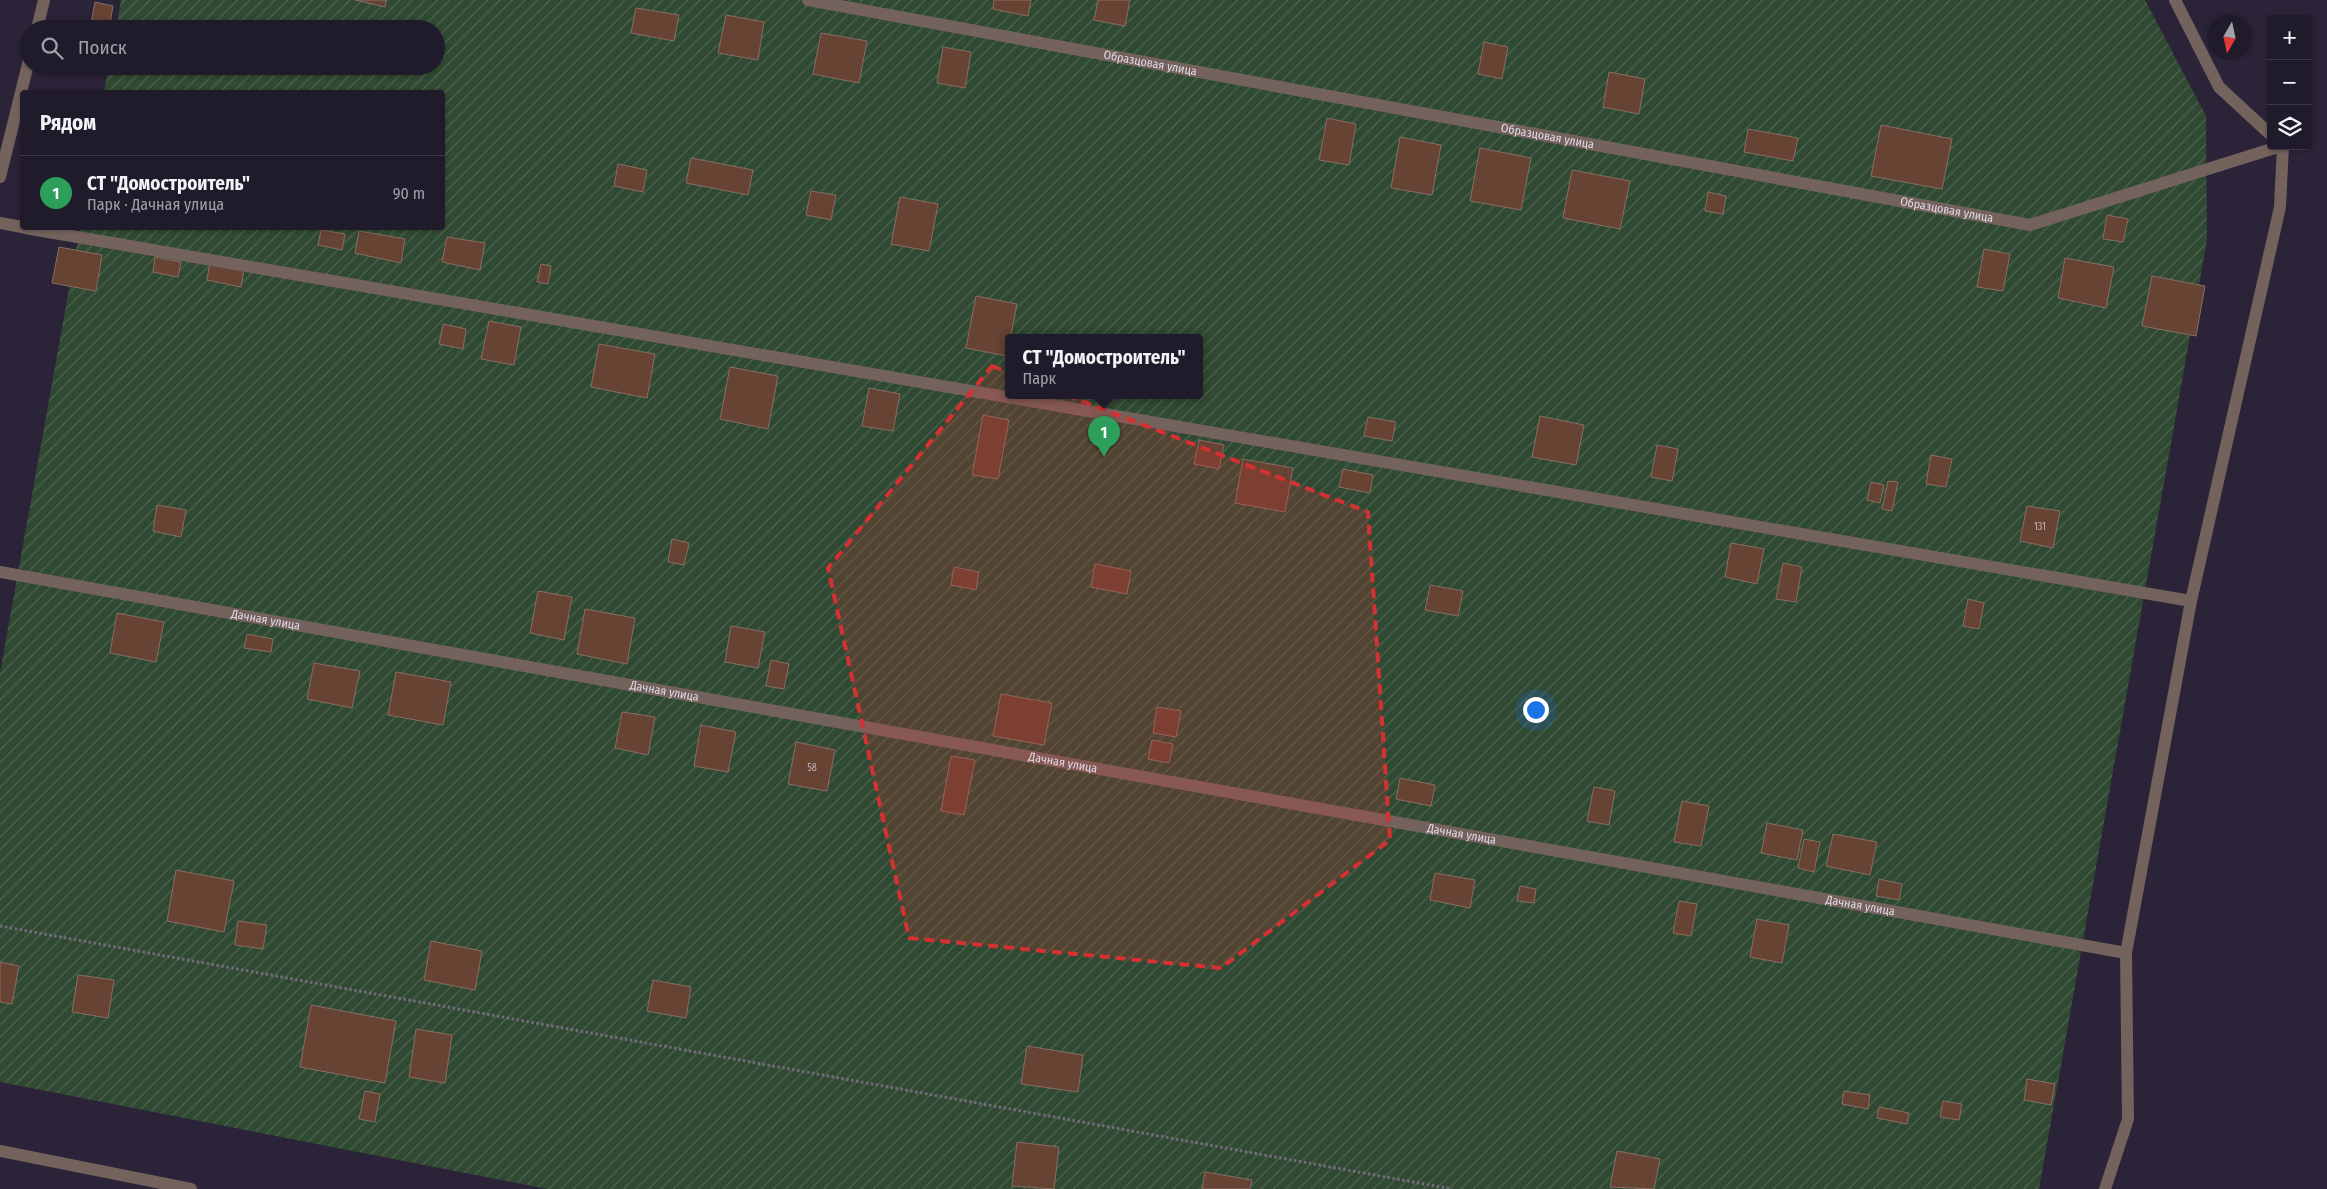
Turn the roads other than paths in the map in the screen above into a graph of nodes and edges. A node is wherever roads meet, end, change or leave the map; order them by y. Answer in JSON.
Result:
{"nodes":[{"id":1,"x":44,"y":0,"type":"edge"},
{"id":2,"x":808,"y":0,"type":"edge"},
{"id":3,"x":2175,"y":0,"type":"edge"},
{"id":4,"x":38,"y":20,"type":"edge"},
{"id":5,"x":25,"y":75,"type":"edge"},
{"id":6,"x":22,"y":90,"type":"edge"},
{"id":7,"x":20,"y":96,"type":"edge"},
{"id":8,"x":2267,"y":131,"type":"edge"},
{"id":9,"x":2269,"y":150,"type":"edge"},
{"id":10,"x":2282,"y":150,"type":"edge"},
{"id":11,"x":0,"y":177,"type":"edge"},
{"id":12,"x":0,"y":223,"type":"edge"},
{"id":13,"x":20,"y":226,"type":"edge"},
{"id":14,"x":41,"y":230,"type":"edge"},
{"id":15,"x":1005,"y":396,"type":"edge"},
{"id":16,"x":1021,"y":399,"type":"edge"},
{"id":17,"x":0,"y":572,"type":"edge"},
{"id":18,"x":2191,"y":601,"type":"junction"},
{"id":19,"x":2126,"y":953,"type":"junction"},
{"id":20,"x":0,"y":1151,"type":"edge"},
{"id":21,"x":191,"y":1189,"type":"edge"},
{"id":22,"x":2105,"y":1189,"type":"edge"}],
"edges":[{"from":1,"to":4,"type":"street"},
{"from":2,"to":9,"type":"street","name":"Образцовая улица"},
{"from":3,"to":8,"type":"street"},
{"from":5,"to":6,"type":"street"},
{"from":7,"to":11,"type":"street"},
{"from":10,"to":18,"type":"street"},
{"from":12,"to":13,"type":"street"},
{"from":14,"to":15,"type":"street"},
{"from":16,"to":18,"type":"street"},
{"from":17,"to":19,"type":"street","name":"Дачная улица"},
{"from":18,"to":19,"type":"street"},
{"from":19,"to":22,"type":"street"},
{"from":20,"to":21,"type":"street"}]}
